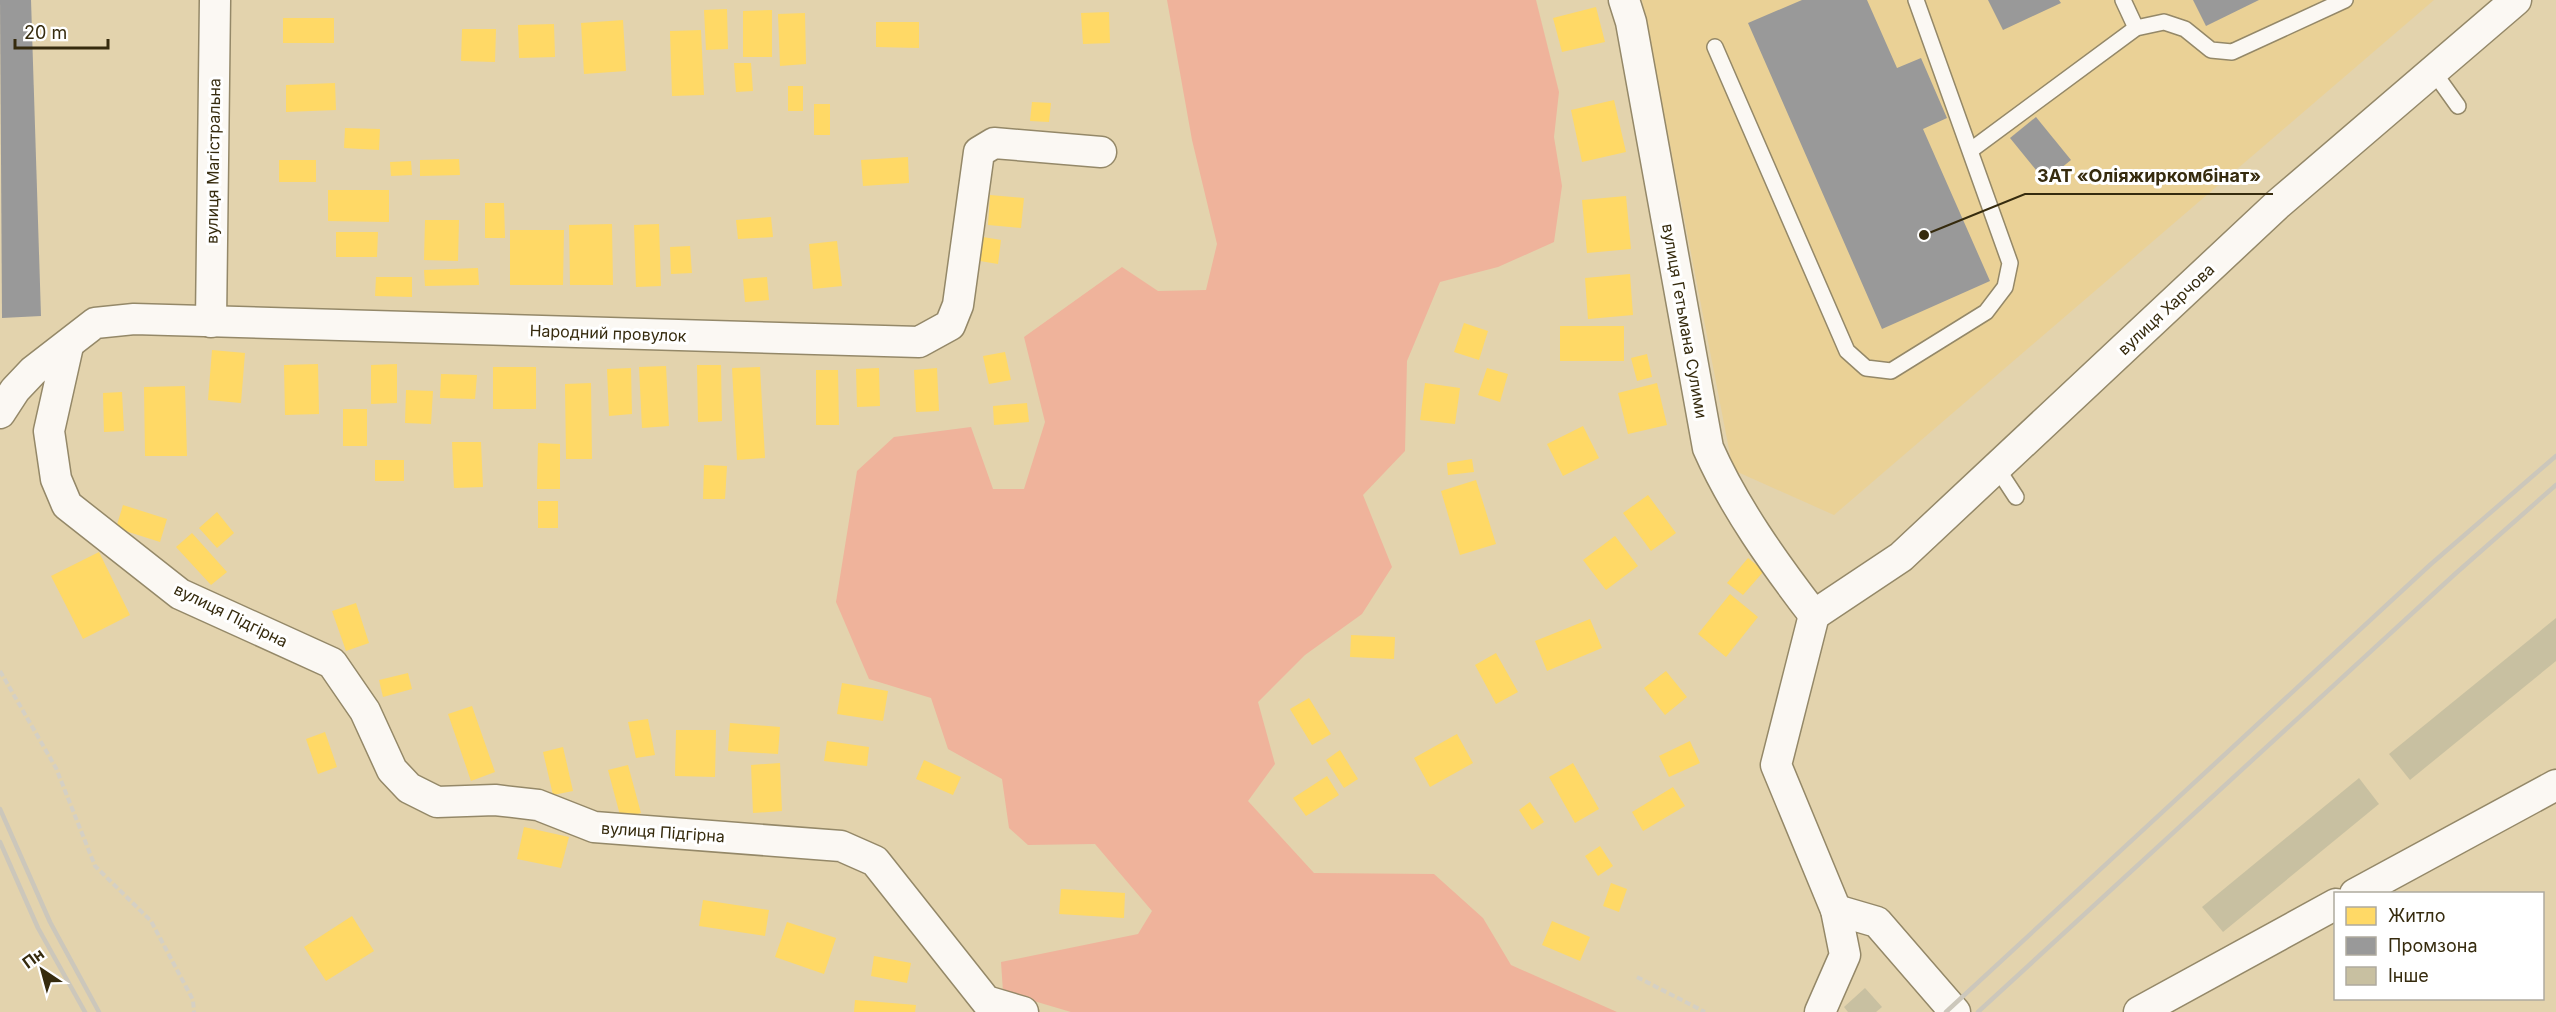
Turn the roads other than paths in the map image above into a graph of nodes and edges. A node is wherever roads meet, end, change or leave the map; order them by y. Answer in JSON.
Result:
{"nodes":[{"id":1,"x":215,"y":0,"type":"edge"},
{"id":2,"x":1624,"y":0,"type":"edge"},
{"id":3,"x":1916,"y":0,"type":"edge"},
{"id":4,"x":2123,"y":0,"type":"edge"},
{"id":5,"x":2345,"y":0,"type":"edge"},
{"id":6,"x":2516,"y":0,"type":"edge"},
{"id":7,"x":2136,"y":28,"type":"junction"},
{"id":8,"x":1715,"y":47,"type":"dead end"},
{"id":9,"x":2433,"y":71,"type":"junction"},
{"id":10,"x":2458,"y":106,"type":"dead end"},
{"id":11,"x":1971,"y":150,"type":"junction"},
{"id":12,"x":1101,"y":152,"type":"dead end"},
{"id":13,"x":211,"y":322,"type":"junction"},
{"id":14,"x":68,"y":346,"type":"junction"},
{"id":15,"x":0,"y":413,"type":"edge"},
{"id":16,"x":1997,"y":468,"type":"junction"},
{"id":17,"x":2016,"y":497,"type":"dead end"},
{"id":18,"x":1814,"y":615,"type":"junction"},
{"id":19,"x":2556,"y":785,"type":"edge"},
{"id":20,"x":2359,"y":892,"type":"edge"},
{"id":21,"x":2334,"y":905,"type":"edge"},
{"id":22,"x":1836,"y":910,"type":"junction"},
{"id":23,"x":2158,"y":1008,"type":"edge"},
{"id":24,"x":1023,"y":1012,"type":"edge"},
{"id":25,"x":1820,"y":1012,"type":"edge"},
{"id":26,"x":1955,"y":1012,"type":"edge"}],
"edges":[{"from":1,"to":13,"type":"street","name":"вулиця Магістральна"},
{"from":2,"to":18,"type":"street","name":"вулиця Гетьмана Сулими"},
{"from":3,"to":11,"type":"lane"},
{"from":4,"to":7,"type":"lane"},
{"from":5,"to":7,"type":"lane"},
{"from":6,"to":9,"type":"street","name":"вулиця Харчова"},
{"from":7,"to":11,"type":"lane"},
{"from":8,"to":11,"type":"lane"},
{"from":9,"to":10,"type":"lane"},
{"from":9,"to":16,"type":"street","name":"вулиця Харчова"},
{"from":12,"to":13,"type":"street","name":"Народний провулок"},
{"from":13,"to":14,"type":"street","name":"Народний провулок"},
{"from":14,"to":15,"type":"street","name":"Народний провулок"},
{"from":14,"to":24,"type":"street","name":"вулиця Підгірна"},
{"from":16,"to":17,"type":"lane"},
{"from":16,"to":18,"type":"street","name":"вулиця Харчова"},
{"from":18,"to":22,"type":"street"},
{"from":19,"to":20,"type":"street"},
{"from":21,"to":23,"type":"street"},
{"from":22,"to":25,"type":"street"},
{"from":22,"to":26,"type":"street"}]}
